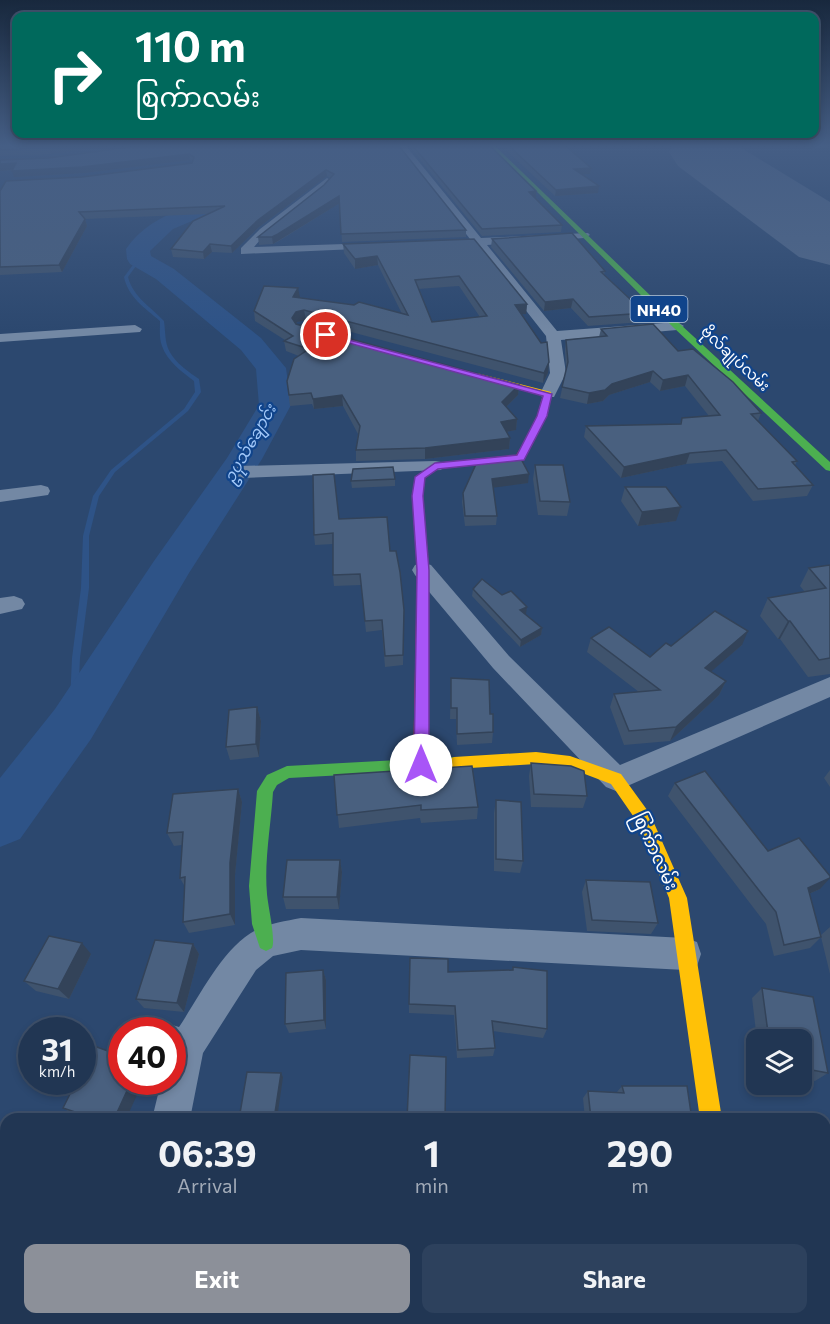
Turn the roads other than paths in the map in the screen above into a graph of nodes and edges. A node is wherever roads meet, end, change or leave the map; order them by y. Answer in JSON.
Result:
{"nodes":[{"id":1,"x":295,"y":208,"type":"edge"},
{"id":2,"x":451,"y":208,"type":"edge"},
{"id":3,"x":556,"y":208,"type":"edge"},
{"id":4,"x":584,"y":235,"type":"junction"},
{"id":5,"x":478,"y":242,"type":"junction"},
{"id":6,"x":432,"y":244,"type":"edge"},
{"id":7,"x":385,"y":246,"type":"edge"},
{"id":8,"x":677,"y":326,"type":"junction"},
{"id":9,"x":135,"y":329,"type":"dead end"},
{"id":10,"x":553,"y":336,"type":"junction"},
{"id":11,"x":0,"y":338,"type":"edge"},
{"id":12,"x":458,"y":370,"type":"edge"},
{"id":13,"x":548,"y":394,"type":"junction"},
{"id":14,"x":435,"y":466,"type":"junction"},
{"id":15,"x":830,"y":468,"type":"edge"},
{"id":16,"x":241,"y":472,"type":"dead end"},
{"id":17,"x":41,"y":491,"type":"dead end"},
{"id":18,"x":0,"y":496,"type":"edge"},
{"id":19,"x":423,"y":570,"type":"junction"},
{"id":20,"x":830,"y":686,"type":"edge"},
{"id":21,"x":421,"y":765,"type":"junction"},
{"id":22,"x":616,"y":779,"type":"junction"},
{"id":23,"x":266,"y":942,"type":"junction"},
{"id":24,"x":685,"y":954,"type":"junction"},
{"id":25,"x":186,"y":1037,"type":"edge"},
{"id":26,"x":174,"y":1095,"type":"edge"},
{"id":27,"x":172,"y":1113,"type":"edge"},
{"id":28,"x":710,"y":1113,"type":"edge"}],
"edges":[{"from":1,"to":7,"type":"street"},
{"from":2,"to":5,"type":"street"},
{"from":3,"to":4,"type":"main road","name":"ဗိုလ်ချုပ်လမ်း","number":"NH40"},
{"from":4,"to":5,"type":"street"},
{"from":4,"to":8,"type":"main road","name":"ဗိုလ်ချုပ်လမ်း","number":"NH40"},
{"from":5,"to":6,"type":"street"},
{"from":5,"to":10,"type":"street"},
{"from":8,"to":10,"type":"street"},
{"from":8,"to":15,"type":"main road","name":"ဗိုလ်ချုပ်လမ်း","number":"NH40"},
{"from":9,"to":11,"type":"street"},
{"from":10,"to":13,"type":"street"},
{"from":12,"to":13,"type":"main road"},
{"from":13,"to":14,"type":"main road"},
{"from":14,"to":16,"type":"street"},
{"from":14,"to":19,"type":"main road"},
{"from":17,"to":18,"type":"street"},
{"from":19,"to":21,"type":"main road"},
{"from":19,"to":22,"type":"street"},
{"from":20,"to":22,"type":"street"},
{"from":21,"to":22,"type":"main road"},
{"from":21,"to":23,"type":"main road"},
{"from":22,"to":24,"type":"main road","name":"စြက်ာလမ်း"},
{"from":23,"to":24,"type":"street"},
{"from":23,"to":25,"type":"street"},
{"from":24,"to":28,"type":"main road","name":"စြက်ာလမ်း"},
{"from":26,"to":27,"type":"street"}]}
